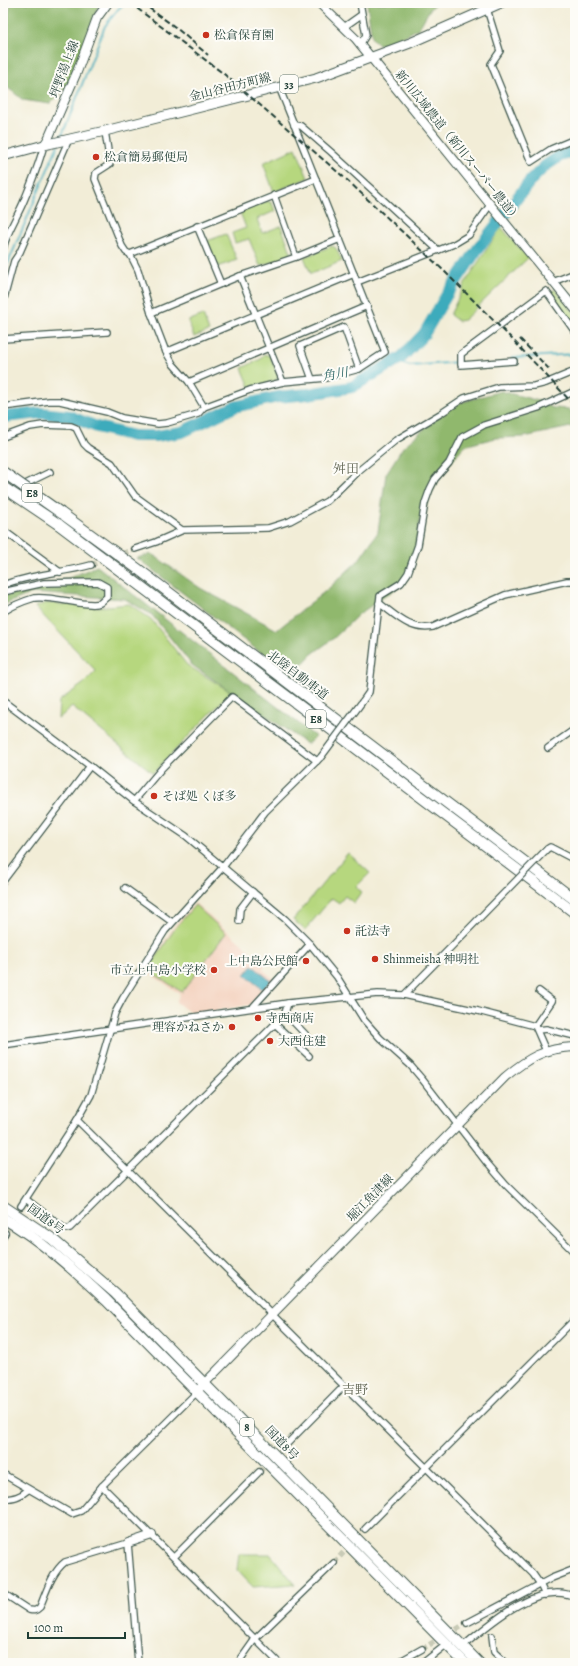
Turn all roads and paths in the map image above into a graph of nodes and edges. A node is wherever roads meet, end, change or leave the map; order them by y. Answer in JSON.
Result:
{"nodes":[{"id":1,"x":108,"y":3,"type":"edge"},
{"id":2,"x":319,"y":3,"type":"edge"},
{"id":3,"x":360,"y":3,"type":"edge"},
{"id":4,"x":501,"y":3,"type":"edge"},
{"id":5,"x":487,"y":9,"type":"junction"},
{"id":6,"x":361,"y":15,"type":"junction"},
{"id":7,"x":344,"y":27,"type":"junction"},
{"id":8,"x":360,"y":45,"type":"junction"},
{"id":9,"x":371,"y":58,"type":"junction"},
{"id":10,"x":279,"y":87,"type":"junction"},
{"id":11,"x":294,"y":125,"type":"junction"},
{"id":12,"x":105,"y":131,"type":"junction"},
{"id":13,"x":69,"y":139,"type":"junction"},
{"id":14,"x":575,"y":139,"type":"edge"},
{"id":15,"x":45,"y":144,"type":"junction"},
{"id":16,"x":3,"y":156,"type":"edge"},
{"id":17,"x":316,"y":180,"type":"junction"},
{"id":18,"x":274,"y":195,"type":"junction"},
{"id":19,"x":492,"y":207,"type":"junction"},
{"id":20,"x":196,"y":226,"type":"junction"},
{"id":21,"x":340,"y":239,"type":"junction"},
{"id":22,"x":3,"y":249,"type":"edge"},
{"id":23,"x":438,"y":250,"type":"junction"},
{"id":24,"x":130,"y":254,"type":"junction"},
{"id":25,"x":296,"y":257,"type":"junction"},
{"id":26,"x":575,"y":273,"type":"edge"},
{"id":27,"x":354,"y":274,"type":"junction"},
{"id":28,"x":240,"y":276,"type":"junction"},
{"id":29,"x":357,"y":282,"type":"junction"},
{"id":30,"x":553,"y":282,"type":"junction"},
{"id":31,"x":221,"y":284,"type":"junction"},
{"id":32,"x":3,"y":302,"type":"edge"},
{"id":33,"x":367,"y":306,"type":"junction"},
{"id":34,"x":575,"y":309,"type":"edge"},
{"id":35,"x":151,"y":313,"type":"junction"},
{"id":36,"x":256,"y":315,"type":"junction"},
{"id":37,"x":108,"y":332,"type":"dead end"},
{"id":38,"x":575,"y":332,"type":"edge"},
{"id":39,"x":3,"y":339,"type":"edge"},
{"id":40,"x":270,"y":348,"type":"junction"},
{"id":41,"x":166,"y":352,"type":"junction"},
{"id":42,"x":514,"y":361,"type":"dead end"},
{"id":43,"x":359,"y":369,"type":"junction"},
{"id":44,"x":575,"y":371,"type":"edge"},
{"id":45,"x":312,"y":380,"type":"junction"},
{"id":46,"x":189,"y":382,"type":"junction"},
{"id":47,"x":283,"y":382,"type":"junction"},
{"id":48,"x":575,"y":391,"type":"edge"},
{"id":49,"x":3,"y":406,"type":"edge"},
{"id":50,"x":204,"y":407,"type":"junction"},
{"id":51,"x":3,"y":437,"type":"edge"},
{"id":52,"x":3,"y":472,"type":"edge"},
{"id":53,"x":50,"y":472,"type":"dead end"},
{"id":54,"x":3,"y":487,"type":"edge"},
{"id":55,"x":3,"y":495,"type":"edge"},
{"id":56,"x":3,"y":530,"type":"edge"},
{"id":57,"x":182,"y":530,"type":"junction"},
{"id":58,"x":135,"y":549,"type":"tunnel mouth"},
{"id":59,"x":92,"y":565,"type":"tunnel mouth"},
{"id":60,"x":60,"y":572,"type":"junction"},
{"id":61,"x":575,"y":581,"type":"edge"},
{"id":62,"x":3,"y":585,"type":"edge"},
{"id":63,"x":3,"y":592,"type":"edge"},
{"id":64,"x":379,"y":603,"type":"junction"},
{"id":65,"x":3,"y":612,"type":"edge"},
{"id":66,"x":3,"y":701,"type":"edge"},
{"id":67,"x":575,"y":729,"type":"edge"},
{"id":68,"x":548,"y":748,"type":"dead end"},
{"id":69,"x":319,"y":759,"type":"junction"},
{"id":70,"x":90,"y":766,"type":"junction"},
{"id":71,"x":134,"y":801,"type":"junction"},
{"id":72,"x":575,"y":860,"type":"edge"},
{"id":73,"x":223,"y":867,"type":"junction"},
{"id":74,"x":3,"y":881,"type":"edge"},
{"id":75,"x":125,"y":888,"type":"dead end"},
{"id":76,"x":253,"y":892,"type":"junction"},
{"id":77,"x":575,"y":900,"type":"edge"},
{"id":78,"x":575,"y":913,"type":"edge"},
{"id":79,"x":239,"y":921,"type":"dead end"},
{"id":80,"x":172,"y":922,"type":"junction"},
{"id":81,"x":310,"y":944,"type":"junction"},
{"id":82,"x":539,"y":991,"type":"dead end"},
{"id":83,"x":404,"y":995,"type":"junction"},
{"id":84,"x":350,"y":996,"type":"junction"},
{"id":85,"x":288,"y":1003,"type":"junction"},
{"id":86,"x":252,"y":1008,"type":"junction"},
{"id":87,"x":285,"y":1013,"type":"junction"},
{"id":88,"x":275,"y":1024,"type":"junction"},
{"id":89,"x":537,"y":1028,"type":"junction"},
{"id":90,"x":109,"y":1030,"type":"junction"},
{"id":91,"x":306,"y":1035,"type":"dead end"},
{"id":92,"x":575,"y":1036,"type":"edge"},
{"id":93,"x":3,"y":1045,"type":"edge"},
{"id":94,"x":575,"y":1047,"type":"edge"},
{"id":95,"x":546,"y":1050,"type":"junction"},
{"id":96,"x":308,"y":1056,"type":"dead end"},
{"id":97,"x":77,"y":1120,"type":"junction"},
{"id":98,"x":457,"y":1124,"type":"junction"},
{"id":99,"x":128,"y":1170,"type":"junction"},
{"id":100,"x":27,"y":1200,"type":"junction"},
{"id":101,"x":3,"y":1206,"type":"edge"},
{"id":102,"x":21,"y":1206,"type":"tunnel mouth"},
{"id":103,"x":3,"y":1218,"type":"edge"},
{"id":104,"x":575,"y":1253,"type":"edge"},
{"id":105,"x":271,"y":1315,"type":"junction"},
{"id":106,"x":575,"y":1319,"type":"edge"},
{"id":107,"x":205,"y":1383,"type":"junction"},
{"id":108,"x":344,"y":1387,"type":"junction"},
{"id":109,"x":197,"y":1392,"type":"junction"},
{"id":110,"x":283,"y":1448,"type":"tunnel mouth"},
{"id":111,"x":426,"y":1469,"type":"junction"},
{"id":112,"x":259,"y":1472,"type":"tunnel mouth"},
{"id":113,"x":3,"y":1474,"type":"edge"},
{"id":114,"x":102,"y":1486,"type":"junction"},
{"id":115,"x":28,"y":1490,"type":"junction"},
{"id":116,"x":3,"y":1499,"type":"edge"},
{"id":117,"x":366,"y":1529,"type":"tunnel mouth"},
{"id":118,"x":152,"y":1535,"type":"junction"},
{"id":119,"x":128,"y":1543,"type":"junction"},
{"id":120,"x":174,"y":1557,"type":"junction"},
{"id":121,"x":334,"y":1563,"type":"tunnel mouth"},
{"id":122,"x":575,"y":1570,"type":"edge"},
{"id":123,"x":540,"y":1584,"type":"junction"},
{"id":124,"x":3,"y":1593,"type":"edge"},
{"id":125,"x":544,"y":1595,"type":"junction"},
{"id":126,"x":575,"y":1597,"type":"edge"},
{"id":127,"x":467,"y":1623,"type":"tunnel mouth"},
{"id":128,"x":492,"y":1636,"type":"dead end"},
{"id":129,"x":255,"y":1639,"type":"junction"},
{"id":130,"x":447,"y":1644,"type":"junction"},
{"id":131,"x":462,"y":1647,"type":"junction"},
{"id":132,"x":422,"y":1649,"type":"tunnel mouth"},
{"id":133,"x":138,"y":1663,"type":"edge"},
{"id":134,"x":238,"y":1663,"type":"edge"},
{"id":135,"x":279,"y":1663,"type":"edge"},
{"id":136,"x":397,"y":1663,"type":"edge"},
{"id":137,"x":422,"y":1663,"type":"edge"},
{"id":138,"x":465,"y":1663,"type":"edge"},
{"id":139,"x":478,"y":1663,"type":"edge"},
{"id":140,"x":506,"y":1663,"type":"edge"}],
"edges":[{"from":1,"to":15,"type":"main road","name":"坪野湯上線"},
{"from":2,"to":7,"type":"main road","name":"新川広域農道（新川スーパー農道）"},
{"from":3,"to":6,"type":"street"},
{"from":4,"to":5,"type":"main road","name":"金山谷田方町線","number":"33"},
{"from":5,"to":9,"type":"main road","name":"金山谷田方町線","number":"33"},
{"from":5,"to":14,"type":"street"},
{"from":6,"to":7,"type":"street"},
{"from":6,"to":8,"type":"street"},
{"from":7,"to":8,"type":"main road","name":"新川広域農道（新川スーパー農道）"},
{"from":8,"to":9,"type":"main road","name":"新川広域農道（新川スーパー農道）"},
{"from":9,"to":10,"type":"main road","name":"金山谷田方町線","number":"33"},
{"from":9,"to":19,"type":"main road","name":"新川広域農道（新川スーパー農道）"},
{"from":10,"to":11,"type":"street"},
{"from":10,"to":12,"type":"main road","name":"金山谷田方町線","number":"33"},
{"from":11,"to":17,"type":"street"},
{"from":11,"to":23,"type":"street"},
{"from":12,"to":13,"type":"main road","name":"金山谷田方町線","number":"33"},
{"from":12,"to":24,"type":"street"},
{"from":13,"to":15,"type":"main road","name":"金山谷田方町線","number":"33"},
{"from":13,"to":32,"type":"street"},
{"from":15,"to":16,"type":"main road","name":"金山谷田方町線","number":"33"},
{"from":15,"to":22,"type":"street"},
{"from":17,"to":18,"type":"street"},
{"from":17,"to":21,"type":"street"},
{"from":18,"to":20,"type":"street"},
{"from":18,"to":25,"type":"street"},
{"from":19,"to":23,"type":"street"},
{"from":19,"to":30,"type":"main road","name":"新川広域農道（新川スーパー農道）"},
{"from":20,"to":24,"type":"street"},
{"from":20,"to":31,"type":"street"},
{"from":21,"to":25,"type":"street"},
{"from":21,"to":27,"type":"street"},
{"from":23,"to":29,"type":"street"},
{"from":24,"to":35,"type":"street"},
{"from":25,"to":28,"type":"street"},
{"from":26,"to":30,"type":"street"},
{"from":27,"to":29,"type":"street"},
{"from":27,"to":36,"type":"street"},
{"from":28,"to":31,"type":"street"},
{"from":28,"to":36,"type":"street"},
{"from":29,"to":33,"type":"street"},
{"from":30,"to":34,"type":"main road","name":"新川広域農道（新川スーパー農道）"},
{"from":31,"to":35,"type":"street"},
{"from":33,"to":40,"type":"street"},
{"from":33,"to":43,"type":"street"},
{"from":35,"to":41,"type":"street"},
{"from":36,"to":40,"type":"street"},
{"from":36,"to":41,"type":"street"},
{"from":37,"to":39,"type":"street"},
{"from":38,"to":42,"type":"street"},
{"from":40,"to":46,"type":"street"},
{"from":40,"to":47,"type":"street"},
{"from":41,"to":46,"type":"street"},
{"from":43,"to":45,"type":"street"},
{"from":43,"to":45,"type":"street"},
{"from":44,"to":57,"type":"street"},
{"from":45,"to":47,"type":"street"},
{"from":46,"to":50,"type":"street"},
{"from":47,"to":50,"type":"street"},
{"from":48,"to":64,"type":"street"},
{"from":49,"to":50,"type":"street"},
{"from":51,"to":57,"type":"street"},
{"from":52,"to":77,"type":"highway","name":"北陸自動車道","number":"E8","bridge":true},
{"from":53,"to":55,"type":"street"},
{"from":54,"to":78,"type":"highway","name":"北陸自動車道","number":"E8","bridge":true},
{"from":56,"to":60,"type":"street"},
{"from":57,"to":58,"type":"street"},
{"from":59,"to":60,"type":"street"},
{"from":60,"to":62,"type":"street"},
{"from":61,"to":64,"type":"street"},
{"from":63,"to":65,"type":"street"},
{"from":64,"to":69,"type":"street","bridge":true},
{"from":66,"to":70,"type":"street"},
{"from":67,"to":68,"type":"street"},
{"from":69,"to":71,"type":"street"},
{"from":69,"to":73,"type":"street"},
{"from":70,"to":71,"type":"street"},
{"from":70,"to":74,"type":"street"},
{"from":71,"to":73,"type":"street"},
{"from":72,"to":83,"type":"street","bridge":true},
{"from":73,"to":76,"type":"street"},
{"from":73,"to":80,"type":"street"},
{"from":75,"to":80,"type":"street"},
{"from":76,"to":79,"type":"street"},
{"from":76,"to":81,"type":"street"},
{"from":80,"to":90,"type":"street"},
{"from":81,"to":84,"type":"street"},
{"from":81,"to":86,"type":"street"},
{"from":82,"to":89,"type":"street"},
{"from":83,"to":84,"type":"street"},
{"from":83,"to":89,"type":"street"},
{"from":84,"to":85,"type":"street"},
{"from":84,"to":98,"type":"street"},
{"from":85,"to":86,"type":"street"},
{"from":85,"to":87,"type":"street"},
{"from":86,"to":90,"type":"street"},
{"from":87,"to":88,"type":"street"},
{"from":87,"to":91,"type":"street"},
{"from":88,"to":96,"type":"street"},
{"from":88,"to":99,"type":"street"},
{"from":89,"to":92,"type":"street"},
{"from":89,"to":95,"type":"street"},
{"from":90,"to":93,"type":"street"},
{"from":90,"to":97,"type":"street"},
{"from":94,"to":95,"type":"main road","name":"堀江魚津線"},
{"from":95,"to":98,"type":"main road","name":"堀江魚津線"},
{"from":97,"to":99,"type":"street"},
{"from":97,"to":100,"type":"street"},
{"from":98,"to":104,"type":"street"},
{"from":98,"to":105,"type":"main road","name":"堀江魚津線"},
{"from":99,"to":100,"type":"street"},
{"from":99,"to":105,"type":"street"},
{"from":100,"to":102,"type":"street"},
{"from":101,"to":107,"type":"highway","name":"国道8号","number":"8"},
{"from":103,"to":109,"type":"highway","name":"国道8号","number":"8"},
{"from":105,"to":107,"type":"main road","name":"堀江魚津線"},
{"from":105,"to":108,"type":"street"},
{"from":106,"to":111,"type":"street"},
{"from":107,"to":109,"type":"main road","name":"堀江魚津線"},
{"from":107,"to":131,"type":"highway","name":"国道8号","number":"8"},
{"from":108,"to":110,"type":"street"},
{"from":108,"to":111,"type":"street"},
{"from":109,"to":114,"type":"street"},
{"from":109,"to":130,"type":"highway","name":"国道8号","number":"8"},
{"from":111,"to":117,"type":"street"},
{"from":111,"to":123,"type":"street"},
{"from":112,"to":120,"type":"street"},
{"from":113,"to":115,"type":"street"},
{"from":114,"to":115,"type":"street"},
{"from":114,"to":118,"type":"street"},
{"from":115,"to":116,"type":"street"},
{"from":118,"to":119,"type":"main road"},
{"from":118,"to":120,"type":"street"},
{"from":119,"to":124,"type":"street"},
{"from":119,"to":133,"type":"street"},
{"from":120,"to":129,"type":"street"},
{"from":121,"to":129,"type":"street"},
{"from":122,"to":123,"type":"street"},
{"from":123,"to":125,"type":"street"},
{"from":123,"to":127,"type":"street"},
{"from":125,"to":126,"type":"street"},
{"from":125,"to":131,"type":"street"},
{"from":128,"to":140,"type":"street"},
{"from":129,"to":134,"type":"street"},
{"from":129,"to":135,"type":"street"},
{"from":130,"to":137,"type":"street"},
{"from":130,"to":138,"type":"highway","name":"国道8号","number":"8"},
{"from":131,"to":139,"type":"highway","name":"国道8号","number":"8"},
{"from":132,"to":136,"type":"street"}]}
